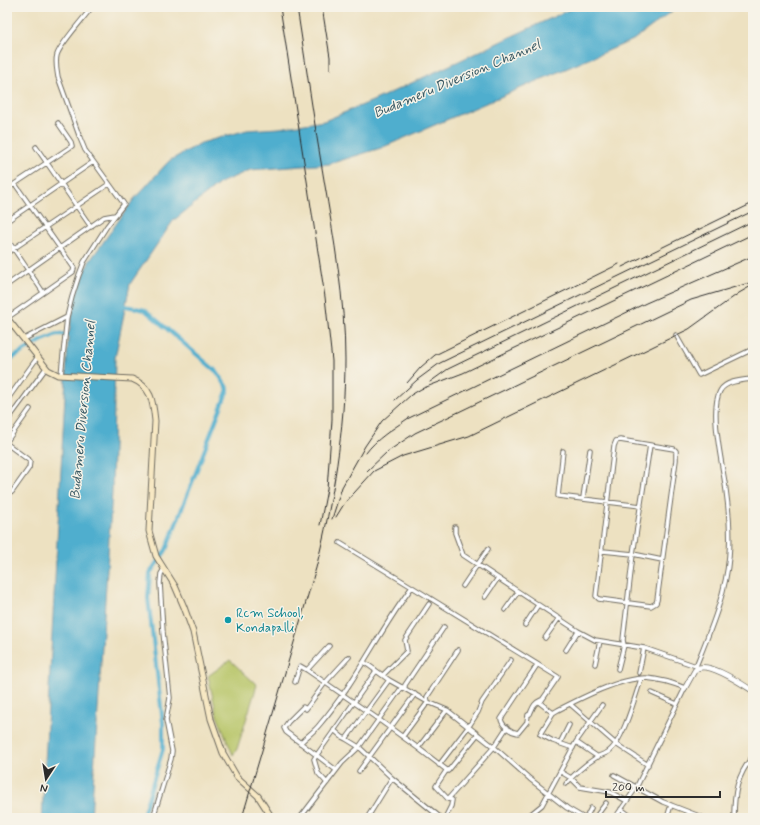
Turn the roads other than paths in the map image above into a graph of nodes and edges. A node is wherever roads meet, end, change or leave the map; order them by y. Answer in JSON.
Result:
{"nodes":[{"id":1,"x":92,"y":7,"type":"edge"},
{"id":2,"x":58,"y":123,"type":"dead end"},
{"id":3,"x":36,"y":147,"type":"dead end"},
{"id":4,"x":47,"y":162,"type":"junction"},
{"id":5,"x":93,"y":162,"type":"junction"},
{"id":6,"x":15,"y":184,"type":"junction"},
{"id":7,"x":62,"y":184,"type":"junction"},
{"id":8,"x":109,"y":184,"type":"junction"},
{"id":9,"x":7,"y":189,"type":"edge"},
{"id":10,"x":30,"y":205,"type":"junction"},
{"id":11,"x":77,"y":205,"type":"junction"},
{"id":12,"x":115,"y":215,"type":"junction"},
{"id":13,"x":7,"y":221,"type":"edge"},
{"id":14,"x":45,"y":227,"type":"junction"},
{"id":15,"x":92,"y":227,"type":"junction"},
{"id":16,"x":7,"y":239,"type":"edge"},
{"id":17,"x":14,"y":248,"type":"junction"},
{"id":18,"x":60,"y":248,"type":"junction"},
{"id":19,"x":7,"y":253,"type":"edge"},
{"id":20,"x":29,"y":270,"type":"junction"},
{"id":21,"x":7,"y":285,"type":"edge"},
{"id":22,"x":43,"y":292,"type":"junction"},
{"id":23,"x":67,"y":317,"type":"junction"},
{"id":24,"x":7,"y":318,"type":"edge"},
{"id":25,"x":676,"y":335,"type":"dead end"},
{"id":26,"x":24,"y":340,"type":"junction"},
{"id":27,"x":753,"y":349,"type":"edge"},
{"id":28,"x":38,"y":358,"type":"junction"},
{"id":29,"x":46,"y":368,"type":"junction"},
{"id":30,"x":61,"y":375,"type":"junction"},
{"id":31,"x":753,"y":379,"type":"edge"},
{"id":32,"x":7,"y":400,"type":"edge"},
{"id":33,"x":30,"y":409,"type":"dead end"},
{"id":34,"x":7,"y":421,"type":"edge"},
{"id":35,"x":7,"y":441,"type":"edge"},
{"id":36,"x":7,"y":444,"type":"edge"},
{"id":37,"x":650,"y":445,"type":"junction"},
{"id":38,"x":590,"y":450,"type":"dead end"},
{"id":39,"x":563,"y":451,"type":"dead end"},
{"id":40,"x":12,"y":492,"type":"dead end"},
{"id":41,"x":583,"y":498,"type":"junction"},
{"id":42,"x":608,"y":501,"type":"junction"},
{"id":43,"x":642,"y":506,"type":"junction"},
{"id":44,"x":455,"y":527,"type":"dead end"},
{"id":45,"x":340,"y":543,"type":"dead end"},
{"id":46,"x":488,"y":549,"type":"dead end"},
{"id":47,"x":603,"y":552,"type":"junction"},
{"id":48,"x":633,"y":554,"type":"junction"},
{"id":49,"x":662,"y":560,"type":"junction"},
{"id":50,"x":478,"y":564,"type":"junction"},
{"id":51,"x":164,"y":569,"type":"junction"},
{"id":52,"x":498,"y":578,"type":"junction"},
{"id":53,"x":463,"y":586,"type":"dead end"},
{"id":54,"x":412,"y":587,"type":"junction"},
{"id":55,"x":518,"y":592,"type":"junction"},
{"id":56,"x":485,"y":598,"type":"dead end"},
{"id":57,"x":627,"y":603,"type":"junction"},
{"id":58,"x":429,"y":604,"type":"dead end"},
{"id":59,"x":538,"y":605,"type":"junction"},
{"id":60,"x":505,"y":610,"type":"dead end"},
{"id":61,"x":559,"y":618,"type":"junction"},
{"id":62,"x":525,"y":625,"type":"dead end"},
{"id":63,"x":444,"y":627,"type":"dead end"},
{"id":64,"x":578,"y":631,"type":"junction"},
{"id":65,"x":545,"y":638,"type":"dead end"},
{"id":66,"x":600,"y":641,"type":"junction"},
{"id":67,"x":624,"y":645,"type":"junction"},
{"id":68,"x":329,"y":646,"type":"dead end"},
{"id":69,"x":644,"y":648,"type":"junction"},
{"id":70,"x":458,"y":650,"type":"dead end"},
{"id":71,"x":566,"y":650,"type":"dead end"},
{"id":72,"x":349,"y":657,"type":"dead end"},
{"id":73,"x":511,"y":660,"type":"dead end"},
{"id":74,"x":364,"y":662,"type":"junction"},
{"id":75,"x":595,"y":664,"type":"dead end"},
{"id":76,"x":537,"y":665,"type":"junction"},
{"id":77,"x":697,"y":667,"type":"junction"},
{"id":78,"x":618,"y":669,"type":"dead end"},
{"id":79,"x":307,"y":670,"type":"junction"},
{"id":80,"x":376,"y":671,"type":"junction"},
{"id":81,"x":639,"y":673,"type":"dead end"},
{"id":82,"x":383,"y":675,"type":"junction"},
{"id":83,"x":641,"y":679,"type":"junction"},
{"id":84,"x":389,"y":680,"type":"junction"},
{"id":85,"x":295,"y":682,"type":"dead end"},
{"id":86,"x":325,"y":683,"type":"junction"},
{"id":87,"x":402,"y":687,"type":"junction"},
{"id":88,"x":685,"y":688,"type":"junction"},
{"id":89,"x":753,"y":691,"type":"edge"},
{"id":90,"x":652,"y":693,"type":"dead end"},
{"id":91,"x":342,"y":694,"type":"junction"},
{"id":92,"x":415,"y":694,"type":"junction"},
{"id":93,"x":541,"y":700,"type":"junction"},
{"id":94,"x":354,"y":702,"type":"junction"},
{"id":95,"x":428,"y":702,"type":"junction"},
{"id":96,"x":570,"y":704,"type":"junction"},
{"id":97,"x":677,"y":704,"type":"junction"},
{"id":98,"x":602,"y":705,"type":"dead end"},
{"id":99,"x":447,"y":710,"type":"junction"},
{"id":100,"x":366,"y":711,"type":"junction"},
{"id":101,"x":553,"y":713,"type":"junction"},
{"id":102,"x":378,"y":719,"type":"junction"},
{"id":103,"x":590,"y":721,"type":"junction"},
{"id":104,"x":569,"y":725,"type":"dead end"},
{"id":105,"x":469,"y":726,"type":"junction"},
{"id":106,"x":507,"y":727,"type":"junction"},
{"id":107,"x":391,"y":728,"type":"junction"},
{"id":108,"x":334,"y":730,"type":"junction"},
{"id":109,"x":478,"y":734,"type":"junction"},
{"id":110,"x":403,"y":736,"type":"junction"},
{"id":111,"x":346,"y":739,"type":"junction"},
{"id":112,"x":576,"y":742,"type":"junction"},
{"id":113,"x":300,"y":743,"type":"junction"},
{"id":114,"x":560,"y":743,"type":"junction"},
{"id":115,"x":616,"y":744,"type":"junction"},
{"id":116,"x":358,"y":747,"type":"junction"},
{"id":117,"x":494,"y":747,"type":"junction"},
{"id":118,"x":418,"y":748,"type":"junction"},
{"id":119,"x":573,"y":748,"type":"junction"},
{"id":120,"x":318,"y":755,"type":"junction"},
{"id":121,"x":753,"y":756,"type":"edge"},
{"id":122,"x":370,"y":757,"type":"junction"},
{"id":123,"x":598,"y":757,"type":"junction"},
{"id":124,"x":439,"y":765,"type":"junction"},
{"id":125,"x":648,"y":765,"type":"junction"},
{"id":126,"x":336,"y":770,"type":"junction"},
{"id":127,"x":359,"y":771,"type":"dead end"},
{"id":128,"x":446,"y":771,"type":"junction"},
{"id":129,"x":561,"y":772,"type":"junction"},
{"id":130,"x":614,"y":775,"type":"dead end"},
{"id":131,"x":392,"y":778,"type":"junction"},
{"id":132,"x":570,"y":778,"type":"junction"},
{"id":133,"x":327,"y":783,"type":"junction"},
{"id":134,"x":566,"y":784,"type":"dead end"},
{"id":135,"x":636,"y":788,"type":"junction"},
{"id":136,"x":549,"y":793,"type":"junction"},
{"id":137,"x":448,"y":799,"type":"junction"},
{"id":138,"x":627,"y":802,"type":"junction"},
{"id":139,"x":606,"y":803,"type":"dead end"},
{"id":140,"x":671,"y":805,"type":"junction"},
{"id":141,"x":591,"y":808,"type":"dead end"},
{"id":142,"x":621,"y":809,"type":"junction"},
{"id":143,"x":153,"y":818,"type":"edge"},
{"id":144,"x":272,"y":818,"type":"edge"},
{"id":145,"x":300,"y":818,"type":"edge"},
{"id":146,"x":373,"y":818,"type":"edge"},
{"id":147,"x":441,"y":818,"type":"edge"},
{"id":148,"x":445,"y":818,"type":"edge"},
{"id":149,"x":526,"y":818,"type":"edge"},
{"id":150,"x":585,"y":818,"type":"edge"},
{"id":151,"x":595,"y":818,"type":"edge"},
{"id":152,"x":615,"y":818,"type":"edge"},
{"id":153,"x":633,"y":818,"type":"edge"},
{"id":154,"x":667,"y":818,"type":"edge"},
{"id":155,"x":704,"y":818,"type":"edge"},
{"id":156,"x":734,"y":818,"type":"edge"}],
"edges":[{"from":1,"to":5,"type":"street"},
{"from":2,"to":4,"type":"street"},
{"from":3,"to":4,"type":"street"},
{"from":4,"to":6,"type":"street"},
{"from":4,"to":7,"type":"street"},
{"from":5,"to":7,"type":"street"},
{"from":5,"to":8,"type":"street"},
{"from":6,"to":9,"type":"street"},
{"from":6,"to":10,"type":"street"},
{"from":7,"to":10,"type":"street"},
{"from":7,"to":11,"type":"street"},
{"from":8,"to":11,"type":"street"},
{"from":8,"to":12,"type":"street"},
{"from":10,"to":13,"type":"street"},
{"from":10,"to":14,"type":"street"},
{"from":11,"to":14,"type":"street"},
{"from":11,"to":15,"type":"street"},
{"from":12,"to":15,"type":"street"},
{"from":12,"to":23,"type":"street"},
{"from":14,"to":17,"type":"street"},
{"from":14,"to":18,"type":"street"},
{"from":15,"to":18,"type":"street"},
{"from":16,"to":17,"type":"street"},
{"from":17,"to":19,"type":"street"},
{"from":17,"to":20,"type":"street"},
{"from":18,"to":20,"type":"street"},
{"from":18,"to":22,"type":"street"},
{"from":20,"to":21,"type":"street"},
{"from":20,"to":22,"type":"street"},
{"from":22,"to":24,"type":"street"},
{"from":23,"to":26,"type":"street"},
{"from":23,"to":30,"type":"street"},
{"from":24,"to":26,"type":"main road"},
{"from":25,"to":27,"type":"street"},
{"from":26,"to":28,"type":"main road"},
{"from":28,"to":29,"type":"main road"},
{"from":28,"to":32,"type":"street"},
{"from":29,"to":30,"type":"main road"},
{"from":29,"to":34,"type":"street"},
{"from":30,"to":51,"type":"main road"},
{"from":31,"to":77,"type":"street"},
{"from":33,"to":35,"type":"street"},
{"from":36,"to":40,"type":"street"},
{"from":37,"to":42,"type":"street"},
{"from":37,"to":43,"type":"street"},
{"from":37,"to":49,"type":"street"},
{"from":38,"to":41,"type":"street"},
{"from":39,"to":41,"type":"street"},
{"from":41,"to":42,"type":"street"},
{"from":42,"to":43,"type":"street"},
{"from":42,"to":47,"type":"street"},
{"from":43,"to":48,"type":"street"},
{"from":44,"to":50,"type":"street"},
{"from":45,"to":54,"type":"street"},
{"from":46,"to":50,"type":"street"},
{"from":47,"to":48,"type":"street"},
{"from":47,"to":57,"type":"street"},
{"from":48,"to":49,"type":"street"},
{"from":48,"to":57,"type":"street"},
{"from":49,"to":57,"type":"street"},
{"from":50,"to":52,"type":"street"},
{"from":50,"to":53,"type":"street"},
{"from":51,"to":143,"type":"street"},
{"from":51,"to":144,"type":"main road"},
{"from":52,"to":55,"type":"street"},
{"from":52,"to":56,"type":"street"},
{"from":54,"to":74,"type":"street"},
{"from":54,"to":76,"type":"street"},
{"from":55,"to":59,"type":"street"},
{"from":55,"to":60,"type":"street"},
{"from":57,"to":67,"type":"street"},
{"from":58,"to":82,"type":"street"},
{"from":59,"to":61,"type":"street"},
{"from":59,"to":62,"type":"street"},
{"from":61,"to":64,"type":"street"},
{"from":61,"to":65,"type":"street"},
{"from":63,"to":87,"type":"street"},
{"from":64,"to":66,"type":"street"},
{"from":64,"to":71,"type":"street"},
{"from":66,"to":67,"type":"street"},
{"from":66,"to":75,"type":"street"},
{"from":67,"to":69,"type":"street"},
{"from":67,"to":78,"type":"street"},
{"from":68,"to":79,"type":"street"},
{"from":69,"to":77,"type":"street"},
{"from":69,"to":81,"type":"street"},
{"from":70,"to":95,"type":"street"},
{"from":72,"to":86,"type":"street"},
{"from":73,"to":105,"type":"street"},
{"from":74,"to":80,"type":"street"},
{"from":74,"to":91,"type":"street"},
{"from":76,"to":93,"type":"street"},
{"from":76,"to":106,"type":"street"},
{"from":77,"to":88,"type":"street"},
{"from":77,"to":89,"type":"street"},
{"from":79,"to":85,"type":"street"},
{"from":79,"to":86,"type":"street"},
{"from":80,"to":82,"type":"street"},
{"from":80,"to":94,"type":"street"},
{"from":82,"to":84,"type":"street"},
{"from":83,"to":88,"type":"street"},
{"from":83,"to":96,"type":"street"},
{"from":83,"to":115,"type":"street"},
{"from":84,"to":87,"type":"street"},
{"from":84,"to":100,"type":"street"},
{"from":86,"to":91,"type":"street"},
{"from":86,"to":113,"type":"street"},
{"from":87,"to":92,"type":"street"},
{"from":87,"to":102,"type":"street"},
{"from":88,"to":97,"type":"street"},
{"from":90,"to":97,"type":"street"},
{"from":91,"to":94,"type":"street"},
{"from":91,"to":113,"type":"street"},
{"from":92,"to":95,"type":"street"},
{"from":92,"to":107,"type":"street"},
{"from":93,"to":101,"type":"street"},
{"from":93,"to":106,"type":"street"},
{"from":94,"to":100,"type":"street"},
{"from":94,"to":108,"type":"street"},
{"from":95,"to":99,"type":"street"},
{"from":95,"to":110,"type":"street"},
{"from":96,"to":101,"type":"street"},
{"from":96,"to":103,"type":"street"},
{"from":97,"to":125,"type":"street"},
{"from":98,"to":103,"type":"street"},
{"from":99,"to":105,"type":"street"},
{"from":99,"to":118,"type":"street"},
{"from":100,"to":102,"type":"street"},
{"from":100,"to":111,"type":"street"},
{"from":101,"to":114,"type":"street"},
{"from":102,"to":107,"type":"street"},
{"from":102,"to":116,"type":"street"},
{"from":103,"to":112,"type":"street"},
{"from":103,"to":115,"type":"street"},
{"from":104,"to":114,"type":"street"},
{"from":105,"to":109,"type":"street"},
{"from":105,"to":124,"type":"street"},
{"from":106,"to":117,"type":"street"},
{"from":107,"to":110,"type":"street"},
{"from":107,"to":122,"type":"street"},
{"from":108,"to":111,"type":"street"},
{"from":108,"to":120,"type":"street"},
{"from":109,"to":117,"type":"street"},
{"from":109,"to":128,"type":"street"},
{"from":110,"to":118,"type":"street"},
{"from":111,"to":116,"type":"street"},
{"from":112,"to":119,"type":"street"},
{"from":112,"to":123,"type":"street"},
{"from":113,"to":120,"type":"street"},
{"from":114,"to":119,"type":"street"},
{"from":115,"to":123,"type":"street"},
{"from":115,"to":125,"type":"street"},
{"from":116,"to":122,"type":"street"},
{"from":116,"to":126,"type":"street"},
{"from":117,"to":136,"type":"street"},
{"from":117,"to":137,"type":"street"},
{"from":118,"to":124,"type":"street"},
{"from":119,"to":129,"type":"street"},
{"from":120,"to":126,"type":"street"},
{"from":120,"to":133,"type":"street"},
{"from":121,"to":156,"type":"street"},
{"from":122,"to":127,"type":"street"},
{"from":122,"to":131,"type":"street"},
{"from":123,"to":132,"type":"street"},
{"from":124,"to":128,"type":"street"},
{"from":125,"to":135,"type":"street"},
{"from":126,"to":133,"type":"street"},
{"from":128,"to":137,"type":"street"},
{"from":129,"to":132,"type":"street"},
{"from":129,"to":136,"type":"street"},
{"from":130,"to":135,"type":"street"},
{"from":131,"to":146,"type":"street"},
{"from":131,"to":147,"type":"street"},
{"from":132,"to":134,"type":"street"},
{"from":132,"to":138,"type":"street"},
{"from":133,"to":145,"type":"street"},
{"from":135,"to":138,"type":"street"},
{"from":135,"to":140,"type":"street"},
{"from":136,"to":149,"type":"street"},
{"from":136,"to":150,"type":"street"},
{"from":137,"to":148,"type":"street"},
{"from":138,"to":142,"type":"street"},
{"from":139,"to":151,"type":"street"},
{"from":140,"to":154,"type":"street"},
{"from":140,"to":155,"type":"street"},
{"from":141,"to":150,"type":"street"},
{"from":142,"to":152,"type":"street"},
{"from":142,"to":153,"type":"street"}]}
